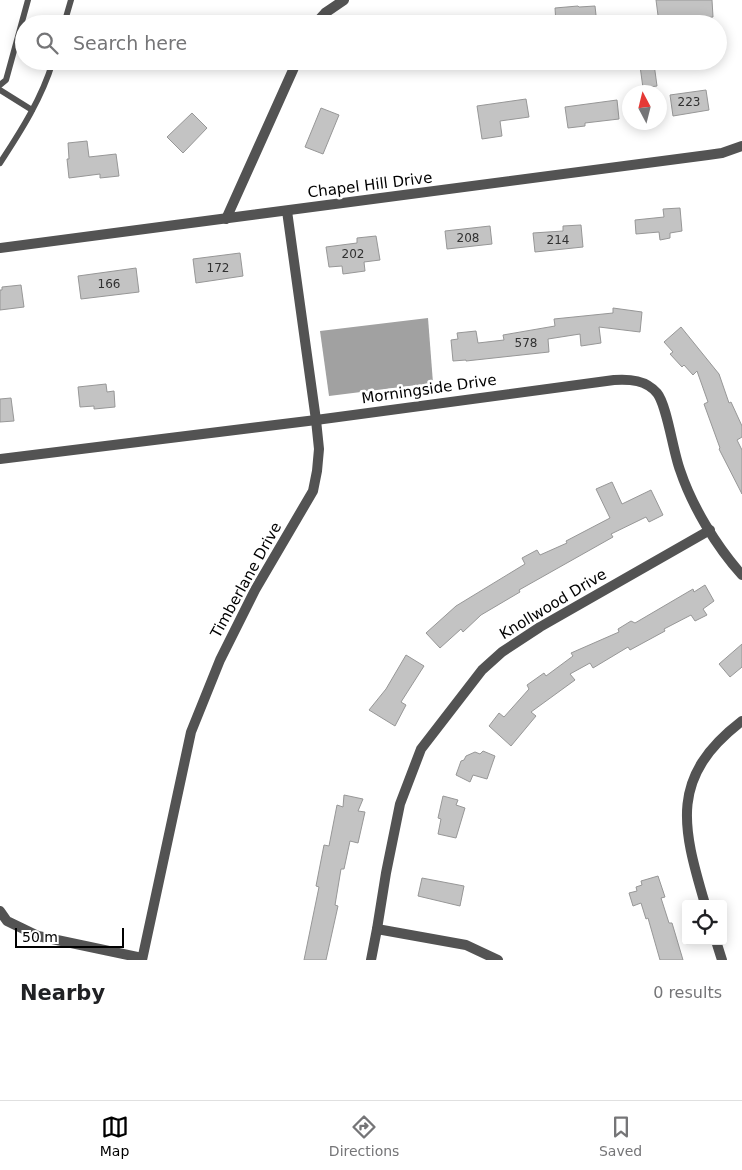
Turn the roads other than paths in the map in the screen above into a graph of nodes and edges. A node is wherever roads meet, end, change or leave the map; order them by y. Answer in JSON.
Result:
{"nodes":[{"id":1,"x":28,"y":0,"type":"edge"},
{"id":2,"x":71,"y":0,"type":"edge"},
{"id":3,"x":344,"y":0,"type":"edge"},
{"id":4,"x":24,"y":15,"type":"edge"},
{"id":5,"x":67,"y":15,"type":"edge"},
{"id":6,"x":323,"y":15,"type":"edge"},
{"id":7,"x":15,"y":47,"type":"edge"},
{"id":8,"x":51,"y":70,"type":"edge"},
{"id":9,"x":292,"y":70,"type":"edge"},
{"id":10,"x":0,"y":85,"type":"edge"},
{"id":11,"x":0,"y":90,"type":"edge"},
{"id":12,"x":32,"y":110,"type":"junction"},
{"id":13,"x":742,"y":146,"type":"edge"},
{"id":14,"x":0,"y":163,"type":"edge"},
{"id":15,"x":287,"y":211,"type":"junction"},
{"id":16,"x":226,"y":219,"type":"junction"},
{"id":17,"x":0,"y":248,"type":"edge"},
{"id":18,"x":316,"y":420,"type":"junction"},
{"id":19,"x":0,"y":459,"type":"edge"},
{"id":20,"x":710,"y":530,"type":"junction"},
{"id":21,"x":742,"y":575,"type":"edge"},
{"id":22,"x":742,"y":721,"type":"edge"},
{"id":23,"x":704,"y":900,"type":"edge"},
{"id":24,"x":0,"y":911,"type":"edge"},
{"id":25,"x":378,"y":929,"type":"junction"},
{"id":26,"x":717,"y":945,"type":"edge"},
{"id":27,"x":142,"y":959,"type":"edge"},
{"id":28,"x":370,"y":960,"type":"edge"},
{"id":29,"x":498,"y":960,"type":"edge"},
{"id":30,"x":722,"y":960,"type":"edge"}],
"edges":[{"from":1,"to":4,"type":"lane"},
{"from":2,"to":5,"type":"lane"},
{"from":3,"to":6,"type":"street"},
{"from":7,"to":10,"type":"lane"},
{"from":8,"to":12,"type":"lane"},
{"from":9,"to":16,"type":"street"},
{"from":11,"to":12,"type":"lane"},
{"from":12,"to":14,"type":"lane"},
{"from":13,"to":15,"type":"street","name":"Chapel Hill Drive"},
{"from":15,"to":16,"type":"street","name":"Chapel Hill Drive"},
{"from":15,"to":18,"type":"street","name":"Timberlane Drive"},
{"from":16,"to":17,"type":"street","name":"Chapel Hill Drive"},
{"from":18,"to":19,"type":"street","name":"Morningside Drive"},
{"from":18,"to":20,"type":"street","name":"Morningside Drive"},
{"from":18,"to":27,"type":"street","name":"Timberlane Drive"},
{"from":20,"to":21,"type":"street","name":"Morningside Drive"},
{"from":20,"to":25,"type":"street","name":"Knollwood Drive"},
{"from":22,"to":23,"type":"street"},
{"from":24,"to":27,"type":"street"},
{"from":25,"to":28,"type":"street","name":"Knollwood Drive"},
{"from":25,"to":29,"type":"street"},
{"from":26,"to":30,"type":"street"}]}
